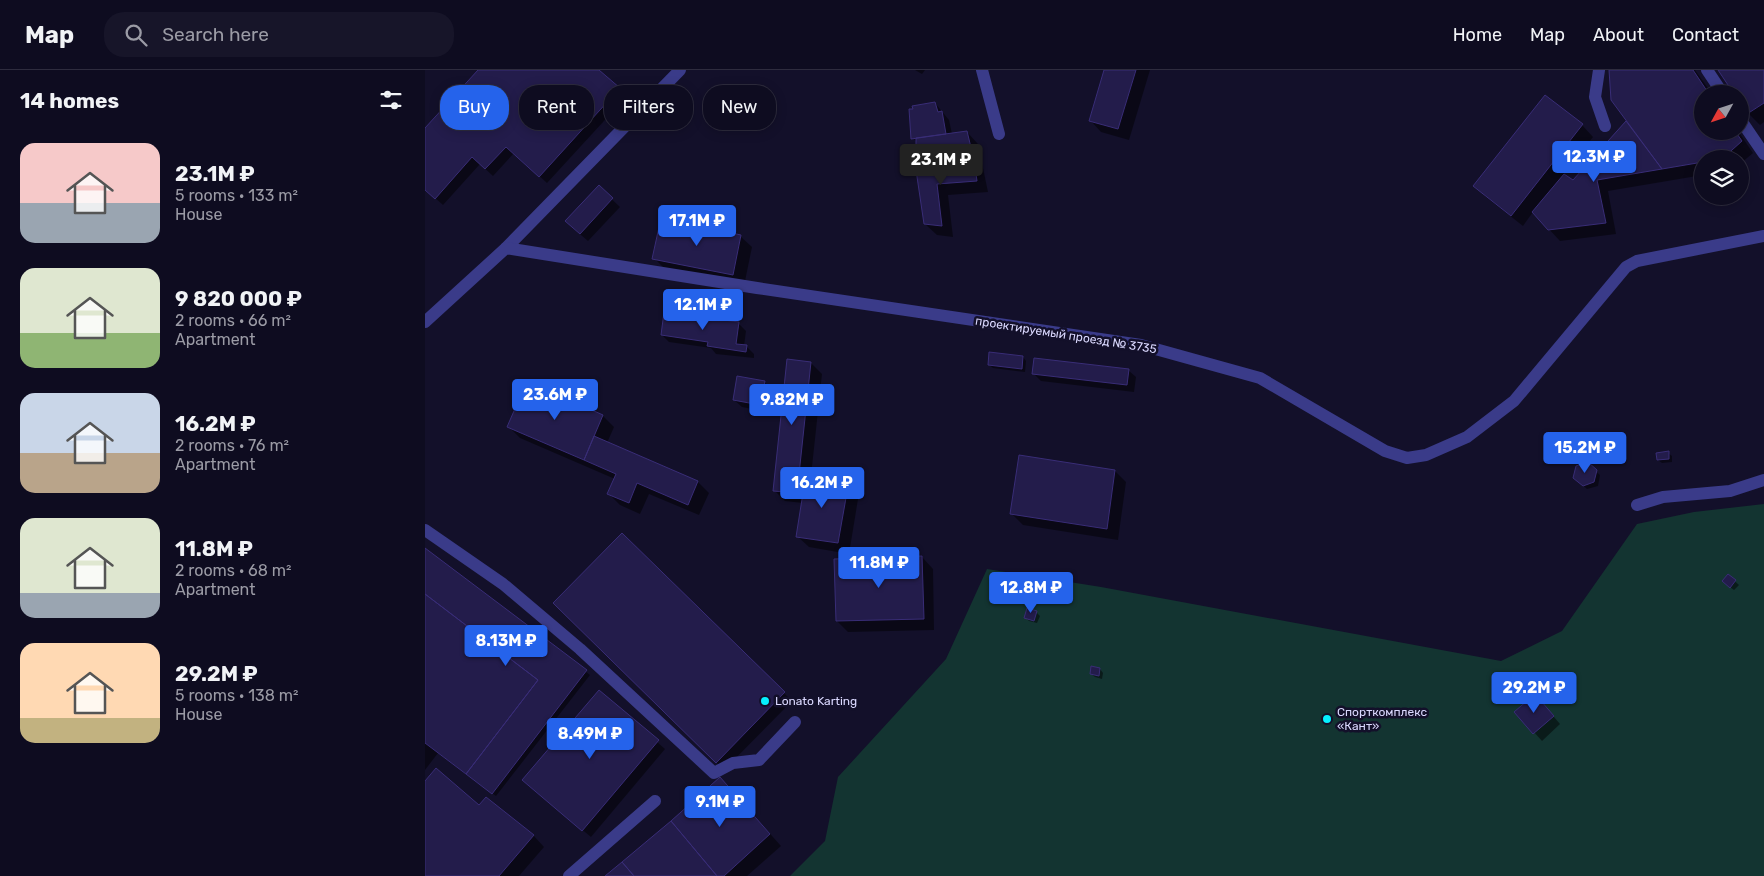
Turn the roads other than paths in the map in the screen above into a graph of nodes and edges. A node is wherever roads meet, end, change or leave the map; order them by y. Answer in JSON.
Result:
{"nodes":[{"id":1,"x":679,"y":70,"type":"edge"},
{"id":2,"x":982,"y":70,"type":"edge"},
{"id":3,"x":1599,"y":70,"type":"edge"},
{"id":4,"x":1707,"y":70,"type":"edge"},
{"id":5,"x":1717,"y":85,"type":"edge"},
{"id":6,"x":1605,"y":126,"type":"dead end"},
{"id":7,"x":1749,"y":131,"type":"edge"},
{"id":8,"x":999,"y":134,"type":"dead end"},
{"id":9,"x":1763,"y":151,"type":"edge"},
{"id":10,"x":1764,"y":236,"type":"edge"},
{"id":11,"x":506,"y":248,"type":"junction"},
{"id":12,"x":425,"y":322,"type":"edge"},
{"id":13,"x":1764,"y":480,"type":"edge"},
{"id":14,"x":1637,"y":505,"type":"dead end"},
{"id":15,"x":425,"y":530,"type":"edge"},
{"id":16,"x":795,"y":722,"type":"dead end"},
{"id":17,"x":655,"y":801,"type":"dead end"},
{"id":18,"x":569,"y":876,"type":"edge"}],
"edges":[{"from":1,"to":11,"type":"street"},
{"from":2,"to":8,"type":"street"},
{"from":3,"to":6,"type":"street"},
{"from":4,"to":5,"type":"street"},
{"from":7,"to":9,"type":"street"},
{"from":10,"to":11,"type":"street","name":"проектируемый проезд № 3735"},
{"from":11,"to":12,"type":"street"},
{"from":13,"to":14,"type":"street"},
{"from":15,"to":16,"type":"street"},
{"from":17,"to":18,"type":"street"}]}
